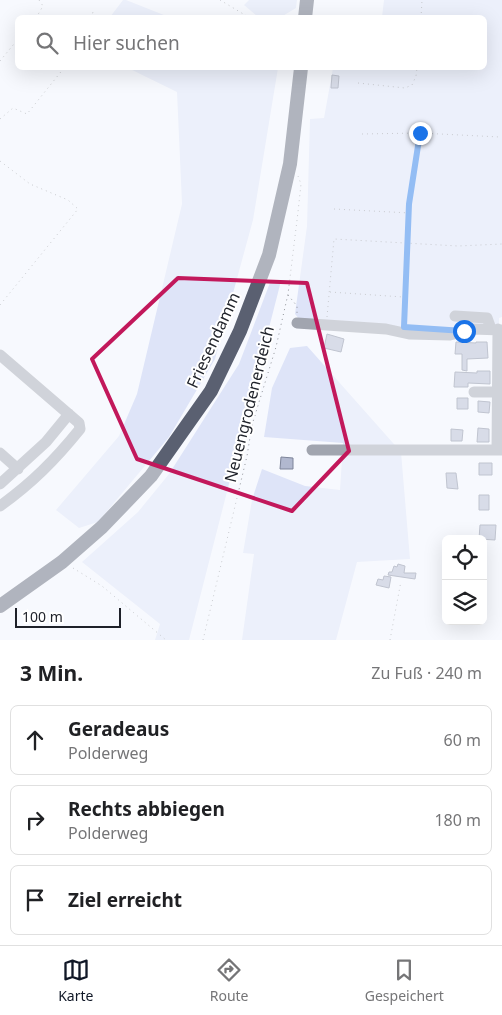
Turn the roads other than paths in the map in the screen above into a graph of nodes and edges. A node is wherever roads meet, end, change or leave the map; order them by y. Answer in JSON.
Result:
{"nodes":[{"id":1,"x":307,"y":0,"type":"edge"},
{"id":2,"x":305,"y":15,"type":"edge"},
{"id":3,"x":300,"y":70,"type":"edge"},
{"id":4,"x":455,"y":316,"type":"dead end"},
{"id":5,"x":297,"y":323,"type":"road end"},
{"id":6,"x":497,"y":329,"type":"edge"},
{"id":7,"x":0,"y":356,"type":"edge"},
{"id":8,"x":474,"y":392,"type":"dead end"},
{"id":9,"x":497,"y":392,"type":"junction"},
{"id":10,"x":69,"y":414,"type":"junction"},
{"id":11,"x":312,"y":450,"type":"dead end"},
{"id":12,"x":499,"y":450,"type":"edge"},
{"id":13,"x":0,"y":453,"type":"edge"},
{"id":14,"x":18,"y":469,"type":"junction"},
{"id":15,"x":0,"y":484,"type":"edge"},
{"id":16,"x":0,"y":506,"type":"edge"},
{"id":17,"x":0,"y":606,"type":"edge"}],
"edges":[{"from":1,"to":2,"type":"main road"},
{"from":3,"to":17,"type":"main road","name":"Friesendamm"},
{"from":4,"to":6,"type":"street"},
{"from":5,"to":6,"type":"street"},
{"from":6,"to":9,"type":"street"},
{"from":7,"to":10,"type":"street"},
{"from":8,"to":9,"type":"street"},
{"from":9,"to":12,"type":"street"},
{"from":10,"to":14,"type":"street"},
{"from":10,"to":16,"type":"street"},
{"from":11,"to":12,"type":"street"},
{"from":13,"to":14,"type":"street"},
{"from":14,"to":15,"type":"street"}]}
